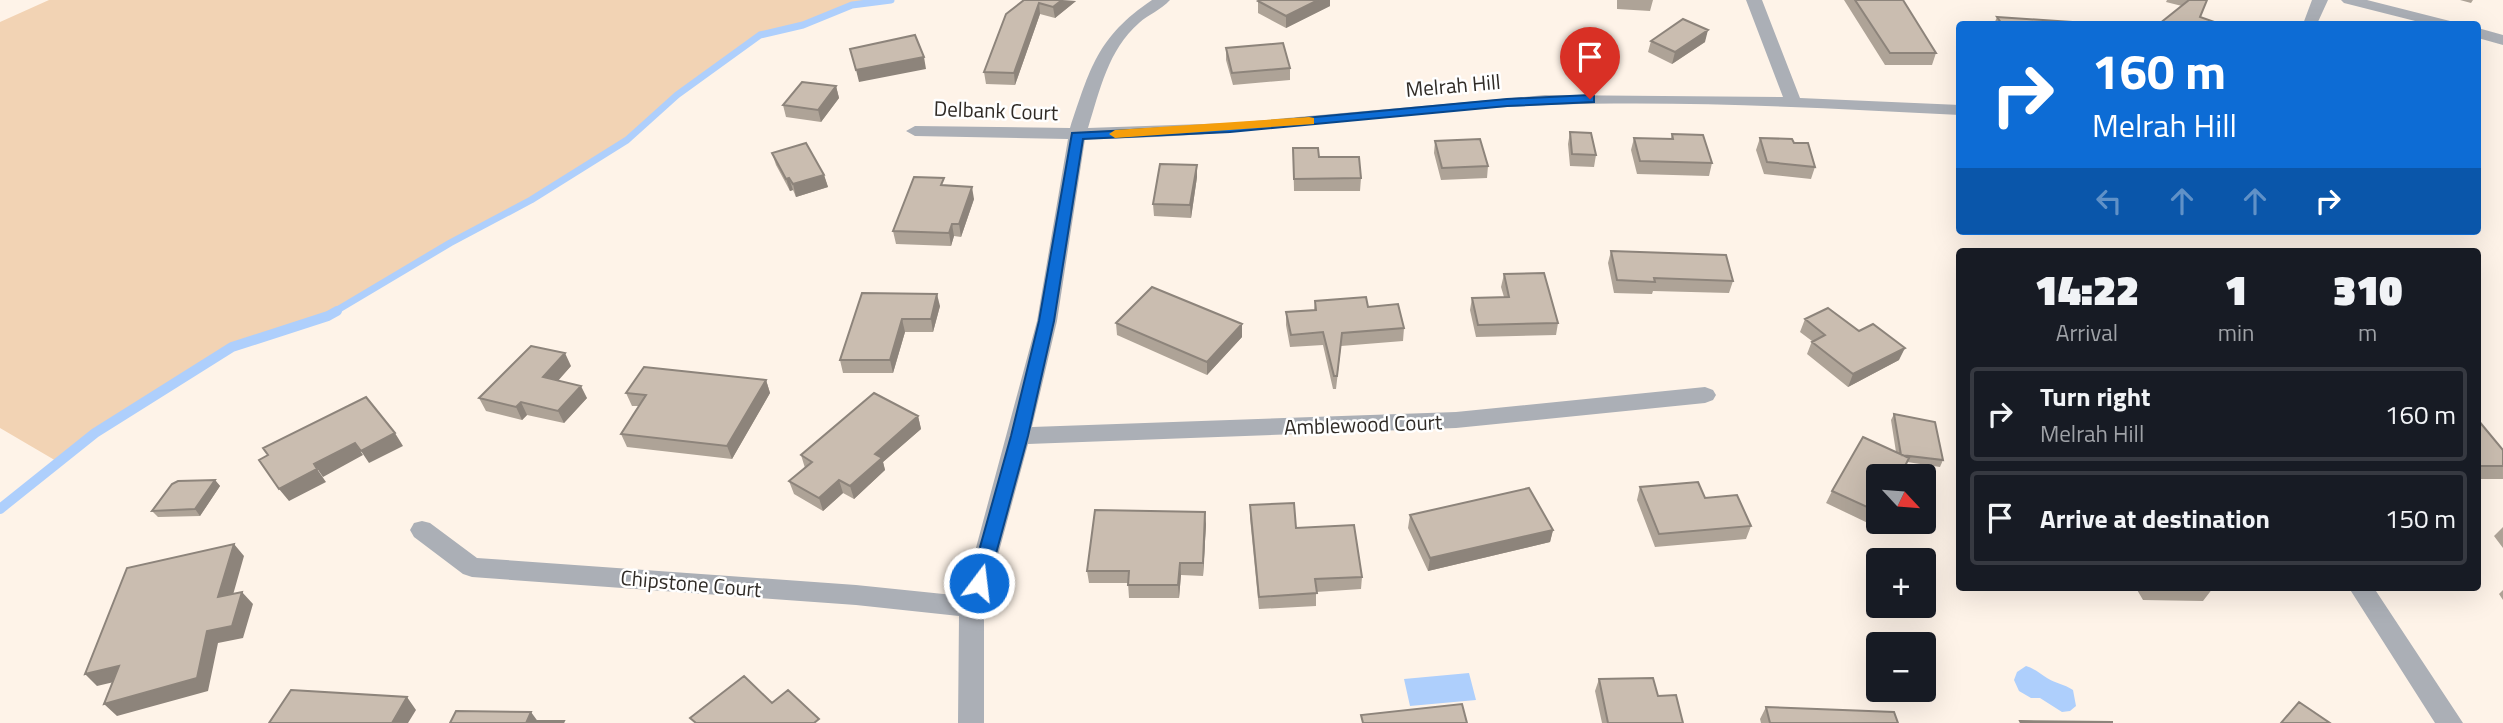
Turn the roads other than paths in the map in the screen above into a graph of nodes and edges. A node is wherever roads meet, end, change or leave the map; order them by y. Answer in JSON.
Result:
{"nodes":[{"id":1,"x":1162,"y":0,"type":"edge"},
{"id":2,"x":1754,"y":0,"type":"edge"},
{"id":3,"x":2320,"y":0,"type":"edge"},
{"id":4,"x":2349,"y":0,"type":"edge"},
{"id":5,"x":2311,"y":21,"type":"edge"},
{"id":6,"x":2432,"y":21,"type":"edge"},
{"id":7,"x":2481,"y":34,"type":"edge"},
{"id":8,"x":2503,"y":40,"type":"edge"},
{"id":9,"x":1793,"y":103,"type":"junction"},
{"id":10,"x":1956,"y":110,"type":"edge"},
{"id":11,"x":915,"y":131,"type":"dead end"},
{"id":12,"x":1077,"y":135,"type":"junction"},
{"id":13,"x":1705,"y":395,"type":"dead end"},
{"id":14,"x":1019,"y":436,"type":"junction"},
{"id":15,"x":422,"y":530,"type":"dead end"},
{"id":16,"x":2363,"y":591,"type":"edge"},
{"id":17,"x":972,"y":607,"type":"junction"},
{"id":18,"x":971,"y":723,"type":"edge"},
{"id":19,"x":2450,"y":723,"type":"edge"}],
"edges":[{"from":1,"to":12,"type":"street"},
{"from":2,"to":9,"type":"street"},
{"from":3,"to":5,"type":"street"},
{"from":4,"to":6,"type":"street"},
{"from":7,"to":8,"type":"street"},
{"from":9,"to":10,"type":"street","name":"Melrah Hill"},
{"from":9,"to":12,"type":"street","name":"Melrah Hill"},
{"from":11,"to":12,"type":"street","name":"Delbank Court"},
{"from":12,"to":14,"type":"street"},
{"from":13,"to":14,"type":"street","name":"Amblewood Court"},
{"from":14,"to":17,"type":"street"},
{"from":15,"to":17,"type":"street","name":"Chipstone Court"},
{"from":16,"to":19,"type":"street"},
{"from":17,"to":18,"type":"street"}]}
